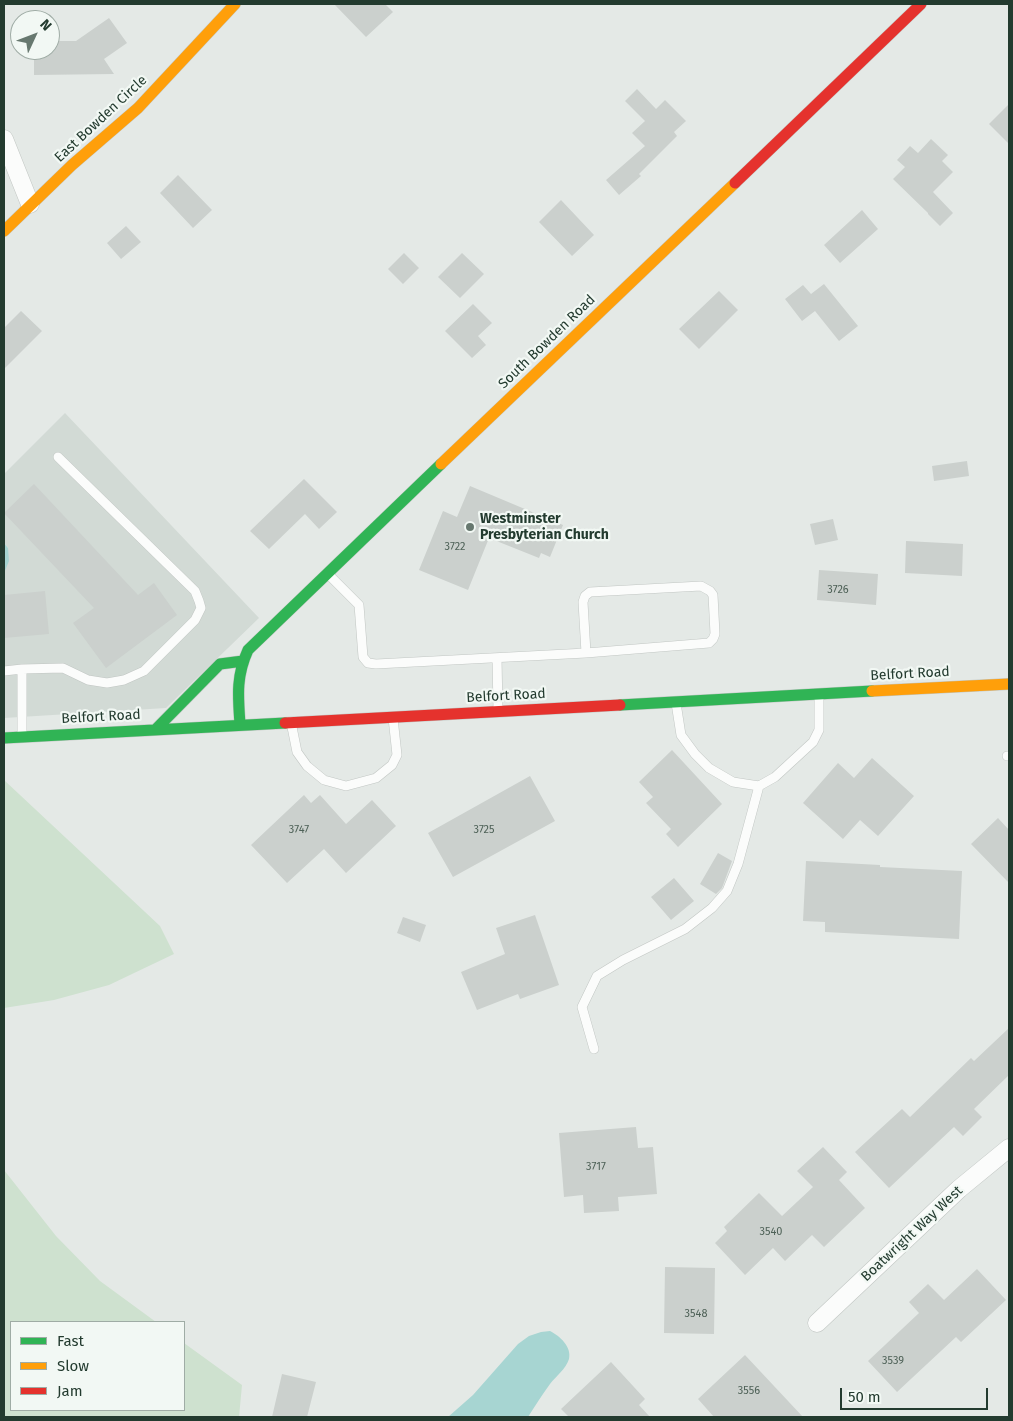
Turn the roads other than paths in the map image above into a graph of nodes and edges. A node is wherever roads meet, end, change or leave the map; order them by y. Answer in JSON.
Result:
{"nodes":[{"id":1,"x":235,"y":4,"type":"edge"},
{"id":2,"x":921,"y":4,"type":"edge"},
{"id":3,"x":4,"y":140,"type":"edge"},
{"id":4,"x":30,"y":204,"type":"junction"},
{"id":5,"x":4,"y":230,"type":"edge"},
{"id":6,"x":58,"y":457,"type":"dead end"},
{"id":7,"x":328,"y":574,"type":"junction"},
{"id":8,"x":586,"y":653,"type":"junction"},
{"id":9,"x":497,"y":658,"type":"junction"},
{"id":10,"x":242,"y":661,"type":"junction"},
{"id":11,"x":22,"y":669,"type":"junction"},
{"id":12,"x":4,"y":671,"type":"edge"},
{"id":13,"x":1009,"y":684,"type":"edge"},
{"id":14,"x":819,"y":693,"type":"junction"},
{"id":15,"x":676,"y":701,"type":"junction"},
{"id":16,"x":498,"y":711,"type":"junction"},
{"id":17,"x":393,"y":717,"type":"junction"},
{"id":18,"x":291,"y":722,"type":"junction"},
{"id":19,"x":240,"y":724,"type":"junction"},
{"id":20,"x":156,"y":729,"type":"junction"},
{"id":21,"x":22,"y":737,"type":"junction"},
{"id":22,"x":4,"y":738,"type":"edge"},
{"id":23,"x":759,"y":786,"type":"junction"},
{"id":24,"x":592,"y":1045,"type":"dead end"},
{"id":25,"x":1009,"y":1148,"type":"edge"},
{"id":26,"x":817,"y":1323,"type":"dead end"}],
"edges":[{"from":1,"to":4,"type":"main road","name":"East Bowden Circle"},
{"from":2,"to":7,"type":"main road","name":"South Bowden Road"},
{"from":3,"to":4,"type":"street"},
{"from":4,"to":5,"type":"main road","name":"East Bowden Circle"},
{"from":6,"to":11,"type":"lane"},
{"from":7,"to":9,"type":"lane"},
{"from":7,"to":10,"type":"main road","name":"South Bowden Road"},
{"from":8,"to":8,"type":"lane"},
{"from":8,"to":9,"type":"lane"},
{"from":9,"to":16,"type":"lane"},
{"from":10,"to":19,"type":"main road","name":"South Bowden Road"},
{"from":10,"to":20,"type":"main road"},
{"from":11,"to":12,"type":"lane"},
{"from":11,"to":21,"type":"lane"},
{"from":13,"to":14,"type":"main road","name":"Belfort Road"},
{"from":14,"to":15,"type":"main road","name":"Belfort Road"},
{"from":14,"to":23,"type":"lane"},
{"from":15,"to":16,"type":"main road","name":"Belfort Road"},
{"from":15,"to":23,"type":"lane"},
{"from":16,"to":17,"type":"main road","name":"Belfort Road"},
{"from":17,"to":18,"type":"main road","name":"Belfort Road"},
{"from":17,"to":18,"type":"lane"},
{"from":18,"to":19,"type":"main road","name":"Belfort Road"},
{"from":19,"to":20,"type":"main road","name":"Belfort Road"},
{"from":20,"to":21,"type":"main road","name":"Belfort Road"},
{"from":21,"to":22,"type":"main road","name":"Belfort Road"},
{"from":23,"to":24,"type":"lane"},
{"from":25,"to":26,"type":"street","name":"Boatwright Way West"}]}
